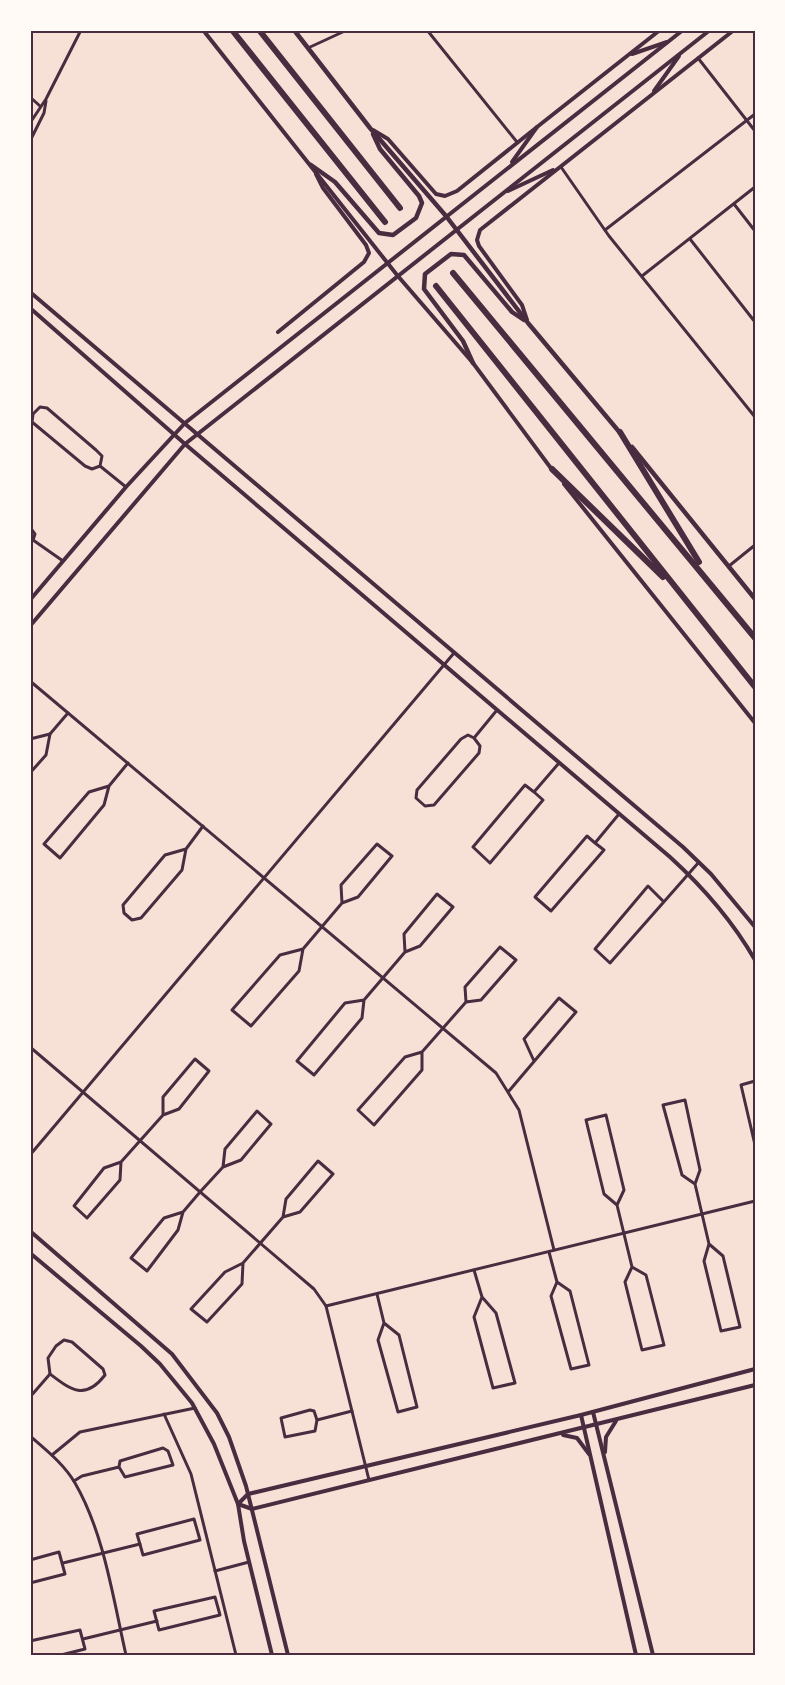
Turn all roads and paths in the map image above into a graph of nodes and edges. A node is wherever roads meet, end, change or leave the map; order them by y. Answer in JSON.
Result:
{"nodes":[{"id":1,"x":81,"y":30,"type":"edge"},
{"id":2,"x":203,"y":30,"type":"edge"},
{"id":3,"x":232,"y":30,"type":"edge"},
{"id":4,"x":259,"y":30,"type":"edge"},
{"id":5,"x":294,"y":30,"type":"edge"},
{"id":6,"x":347,"y":30,"type":"edge"},
{"id":7,"x":427,"y":30,"type":"edge"},
{"id":8,"x":660,"y":30,"type":"edge"},
{"id":9,"x":683,"y":30,"type":"edge"},
{"id":10,"x":710,"y":30,"type":"edge"},
{"id":11,"x":734,"y":30,"type":"edge"},
{"id":12,"x":671,"y":40,"type":"junction"},
{"id":13,"x":308,"y":48,"type":"junction"},
{"id":14,"x":682,"y":52,"type":"junction"},
{"id":15,"x":628,"y":55,"type":"junction"},
{"id":16,"x":698,"y":58,"type":"junction"},
{"id":17,"x":650,"y":97,"type":"junction"},
{"id":18,"x":30,"y":98,"type":"edge"},
{"id":19,"x":46,"y":99,"type":"junction"},
{"id":20,"x":41,"y":106,"type":"junction"},
{"id":21,"x":755,"y":114,"type":"edge"},
{"id":22,"x":747,"y":121,"type":"junction"},
{"id":23,"x":30,"y":123,"type":"edge"},
{"id":24,"x":537,"y":127,"type":"junction"},
{"id":25,"x":370,"y":128,"type":"junction"},
{"id":26,"x":755,"y":131,"type":"edge"},
{"id":27,"x":30,"y":141,"type":"edge"},
{"id":28,"x":517,"y":142,"type":"junction"},
{"id":29,"x":311,"y":165,"type":"junction"},
{"id":30,"x":510,"y":166,"type":"junction"},
{"id":31,"x":561,"y":167,"type":"junction"},
{"id":32,"x":755,"y":188,"type":"edge"},
{"id":33,"x":502,"y":194,"type":"junction"},
{"id":34,"x":734,"y":204,"type":"junction"},
{"id":35,"x":400,"y":208,"type":"dead end"},
{"id":36,"x":446,"y":216,"type":"junction"},
{"id":37,"x":385,"y":222,"type":"dead end"},
{"id":38,"x":457,"y":229,"type":"junction"},
{"id":39,"x":605,"y":230,"type":"junction"},
{"id":40,"x":755,"y":231,"type":"edge"},
{"id":41,"x":690,"y":239,"type":"junction"},
{"id":42,"x":387,"y":262,"type":"junction"},
{"id":43,"x":453,"y":273,"type":"dead end"},
{"id":44,"x":397,"y":274,"type":"junction"},
{"id":45,"x":642,"y":276,"type":"junction"},
{"id":46,"x":435,"y":286,"type":"dead end"},
{"id":47,"x":30,"y":292,"type":"edge"},
{"id":48,"x":30,"y":308,"type":"edge"},
{"id":49,"x":755,"y":322,"type":"edge"},
{"id":50,"x":528,"y":323,"type":"junction"},
{"id":51,"x":278,"y":332,"type":"dead end"},
{"id":52,"x":473,"y":363,"type":"junction"},
{"id":53,"x":755,"y":417,"type":"edge"},
{"id":54,"x":185,"y":423,"type":"junction"},
{"id":55,"x":620,"y":432,"type":"junction"},
{"id":56,"x":175,"y":433,"type":"junction"},
{"id":57,"x":198,"y":435,"type":"junction"},
{"id":58,"x":185,"y":444,"type":"junction"},
{"id":59,"x":100,"y":466,"type":"junction"},
{"id":60,"x":552,"y":469,"type":"junction"},
{"id":61,"x":126,"y":487,"type":"junction"},
{"id":62,"x":30,"y":526,"type":"edge"},
{"id":63,"x":32,"y":541,"type":"edge"},
{"id":64,"x":755,"y":545,"type":"edge"},
{"id":65,"x":63,"y":561,"type":"junction"},
{"id":66,"x":729,"y":566,"type":"junction"},
{"id":67,"x":710,"y":581,"type":"junction"},
{"id":68,"x":681,"y":594,"type":"junction"},
{"id":69,"x":755,"y":599,"type":"edge"},
{"id":70,"x":30,"y":600,"type":"edge"},
{"id":71,"x":30,"y":626,"type":"edge"},
{"id":72,"x":755,"y":638,"type":"edge"},
{"id":73,"x":454,"y":653,"type":"junction"},
{"id":74,"x":444,"y":665,"type":"junction"},
{"id":75,"x":30,"y":681,"type":"edge"},
{"id":76,"x":755,"y":687,"type":"edge"},
{"id":77,"x":497,"y":710,"type":"junction"},
{"id":78,"x":68,"y":713,"type":"junction"},
{"id":79,"x":755,"y":723,"type":"edge"},
{"id":80,"x":50,"y":734,"type":"junction"},
{"id":81,"x":474,"y":738,"type":"junction"},
{"id":82,"x":30,"y":739,"type":"edge"},
{"id":83,"x":128,"y":763,"type":"junction"},
{"id":84,"x":559,"y":763,"type":"junction"},
{"id":85,"x":30,"y":773,"type":"edge"},
{"id":86,"x":109,"y":786,"type":"junction"},
{"id":87,"x":534,"y":792,"type":"junction"},
{"id":88,"x":620,"y":814,"type":"junction"},
{"id":89,"x":203,"y":826,"type":"junction"},
{"id":90,"x":595,"y":843,"type":"junction"},
{"id":91,"x":186,"y":849,"type":"junction"},
{"id":92,"x":699,"y":862,"type":"junction"},
{"id":93,"x":689,"y":873,"type":"junction"},
{"id":94,"x":264,"y":878,"type":"junction"},
{"id":95,"x":663,"y":901,"type":"junction"},
{"id":96,"x":342,"y":903,"type":"junction"},
{"id":97,"x":322,"y":926,"type":"junction"},
{"id":98,"x":755,"y":927,"type":"edge"},
{"id":99,"x":303,"y":949,"type":"junction"},
{"id":100,"x":405,"y":952,"type":"junction"},
{"id":101,"x":755,"y":960,"type":"edge"},
{"id":102,"x":384,"y":977,"type":"junction"},
{"id":103,"x":364,"y":1000,"type":"junction"},
{"id":104,"x":466,"y":1002,"type":"junction"},
{"id":105,"x":444,"y":1027,"type":"junction"},
{"id":106,"x":30,"y":1047,"type":"edge"},
{"id":107,"x":422,"y":1052,"type":"junction"},
{"id":108,"x":534,"y":1061,"type":"junction"},
{"id":109,"x":755,"y":1081,"type":"edge"},
{"id":110,"x":509,"y":1091,"type":"junction"},
{"id":111,"x":83,"y":1092,"type":"junction"},
{"id":112,"x":163,"y":1114,"type":"junction"},
{"id":113,"x":140,"y":1140,"type":"junction"},
{"id":114,"x":755,"y":1145,"type":"edge"},
{"id":115,"x":30,"y":1155,"type":"edge"},
{"id":116,"x":121,"y":1162,"type":"junction"},
{"id":117,"x":223,"y":1167,"type":"junction"},
{"id":118,"x":694,"y":1184,"type":"junction"},
{"id":119,"x":200,"y":1192,"type":"junction"},
{"id":120,"x":755,"y":1201,"type":"edge"},
{"id":121,"x":617,"y":1205,"type":"junction"},
{"id":122,"x":183,"y":1212,"type":"junction"},
{"id":123,"x":702,"y":1214,"type":"junction"},
{"id":124,"x":283,"y":1217,"type":"junction"},
{"id":125,"x":30,"y":1231,"type":"edge"},
{"id":126,"x":624,"y":1233,"type":"junction"},
{"id":127,"x":261,"y":1243,"type":"junction"},
{"id":128,"x":710,"y":1244,"type":"junction"},
{"id":129,"x":551,"y":1251,"type":"junction"},
{"id":130,"x":30,"y":1253,"type":"edge"},
{"id":131,"x":243,"y":1263,"type":"junction"},
{"id":132,"x":632,"y":1267,"type":"junction"},
{"id":133,"x":474,"y":1270,"type":"junction"},
{"id":134,"x":557,"y":1282,"type":"junction"},
{"id":135,"x":377,"y":1294,"type":"junction"},
{"id":136,"x":482,"y":1297,"type":"junction"},
{"id":137,"x":326,"y":1306,"type":"junction"},
{"id":138,"x":384,"y":1323,"type":"junction"},
{"id":139,"x":755,"y":1369,"type":"edge"},
{"id":140,"x":50,"y":1374,"type":"junction"},
{"id":141,"x":755,"y":1385,"type":"edge"},
{"id":142,"x":30,"y":1397,"type":"edge"},
{"id":143,"x":195,"y":1408,"type":"junction"},
{"id":144,"x":352,"y":1411,"type":"junction"},
{"id":145,"x":593,"y":1412,"type":"junction"},
{"id":146,"x":164,"y":1414,"type":"junction"},
{"id":147,"x":580,"y":1415,"type":"junction"},
{"id":148,"x":317,"y":1420,"type":"junction"},
{"id":149,"x":618,"y":1420,"type":"junction"},
{"id":150,"x":596,"y":1425,"type":"junction"},
{"id":151,"x":584,"y":1428,"type":"junction"},
{"id":152,"x":557,"y":1434,"type":"junction"},
{"id":153,"x":30,"y":1436,"type":"edge"},
{"id":154,"x":52,"y":1455,"type":"junction"},
{"id":155,"x":604,"y":1459,"type":"junction"},
{"id":156,"x":592,"y":1462,"type":"junction"},
{"id":157,"x":365,"y":1465,"type":"junction"},
{"id":158,"x":119,"y":1467,"type":"junction"},
{"id":159,"x":369,"y":1480,"type":"junction"},
{"id":160,"x":74,"y":1481,"type":"junction"},
{"id":161,"x":248,"y":1494,"type":"junction"},
{"id":162,"x":238,"y":1504,"type":"junction"},
{"id":163,"x":252,"y":1509,"type":"junction"},
{"id":164,"x":140,"y":1544,"type":"junction"},
{"id":165,"x":101,"y":1553,"type":"junction"},
{"id":166,"x":30,"y":1560,"type":"edge"},
{"id":167,"x":62,"y":1563,"type":"junction"},
{"id":168,"x":249,"y":1563,"type":"junction"},
{"id":169,"x":215,"y":1571,"type":"junction"},
{"id":170,"x":30,"y":1583,"type":"edge"},
{"id":171,"x":157,"y":1621,"type":"junction"},
{"id":172,"x":120,"y":1629,"type":"junction"},
{"id":173,"x":82,"y":1639,"type":"junction"},
{"id":174,"x":30,"y":1641,"type":"edge"},
{"id":175,"x":62,"y":1655,"type":"edge"},
{"id":176,"x":126,"y":1655,"type":"edge"},
{"id":177,"x":236,"y":1655,"type":"edge"},
{"id":178,"x":272,"y":1655,"type":"edge"},
{"id":179,"x":288,"y":1655,"type":"edge"},
{"id":180,"x":636,"y":1655,"type":"edge"},
{"id":181,"x":653,"y":1655,"type":"edge"}],
"edges":[{"from":1,"to":19,"type":"street"},
{"from":2,"to":29,"type":"street"},
{"from":3,"to":37,"type":"highway"},
{"from":4,"to":35,"type":"highway"},
{"from":5,"to":13,"type":"main road"},
{"from":6,"to":13,"type":"street"},
{"from":7,"to":28,"type":"street"},
{"from":8,"to":15,"type":"street"},
{"from":9,"to":12,"type":"street"},
{"from":10,"to":14,"type":"street"},
{"from":11,"to":16,"type":"street"},
{"from":12,"to":15,"type":"street"},
{"from":12,"to":30,"type":"street"},
{"from":13,"to":25,"type":"main road"},
{"from":14,"to":17,"type":"street"},
{"from":14,"to":33,"type":"street"},
{"from":15,"to":24,"type":"street"},
{"from":16,"to":17,"type":"street"},
{"from":16,"to":22,"type":"street"},
{"from":17,"to":31,"type":"street"},
{"from":18,"to":20,"type":"street"},
{"from":19,"to":20,"type":"street"},
{"from":19,"to":27,"type":"street"},
{"from":20,"to":23,"type":"street"},
{"from":21,"to":22,"type":"street"},
{"from":22,"to":26,"type":"street"},
{"from":22,"to":39,"type":"street"},
{"from":24,"to":28,"type":"street"},
{"from":24,"to":30,"type":"street"},
{"from":25,"to":28,"type":"street"},
{"from":25,"to":29,"type":"main road"},
{"from":25,"to":36,"type":"main road"},
{"from":29,"to":42,"type":"street"},
{"from":29,"to":51,"type":"street"},
{"from":30,"to":36,"type":"street"},
{"from":31,"to":33,"type":"street"},
{"from":31,"to":39,"type":"street"},
{"from":31,"to":50,"type":"street"},
{"from":32,"to":34,"type":"street"},
{"from":33,"to":38,"type":"street"},
{"from":34,"to":40,"type":"street"},
{"from":34,"to":41,"type":"street"},
{"from":36,"to":38,"type":"main road"},
{"from":36,"to":42,"type":"street"},
{"from":38,"to":44,"type":"street"},
{"from":38,"to":50,"type":"main road"},
{"from":39,"to":45,"type":"street"},
{"from":41,"to":45,"type":"street"},
{"from":41,"to":49,"type":"street"},
{"from":42,"to":44,"type":"street"},
{"from":42,"to":54,"type":"street"},
{"from":43,"to":67,"type":"highway"},
{"from":44,"to":52,"type":"street"},
{"from":44,"to":57,"type":"street"},
{"from":45,"to":53,"type":"street"},
{"from":46,"to":68,"type":"highway"},
{"from":47,"to":54,"type":"street"},
{"from":48,"to":56,"type":"street"},
{"from":50,"to":52,"type":"main road"},
{"from":50,"to":55,"type":"main road"},
{"from":52,"to":60,"type":"street"},
{"from":54,"to":56,"type":"street"},
{"from":54,"to":57,"type":"street"},
{"from":55,"to":66,"type":"main road"},
{"from":55,"to":67,"type":"highway"},
{"from":56,"to":58,"type":"street"},
{"from":56,"to":61,"type":"street"},
{"from":57,"to":58,"type":"street"},
{"from":57,"to":73,"type":"street"},
{"from":58,"to":71,"type":"street"},
{"from":58,"to":74,"type":"street"},
{"from":59,"to":59,"type":"street"},
{"from":59,"to":61,"type":"street"},
{"from":60,"to":68,"type":"highway"},
{"from":60,"to":79,"type":"street"},
{"from":61,"to":65,"type":"street"},
{"from":62,"to":63,"type":"street"},
{"from":63,"to":65,"type":"street"},
{"from":64,"to":66,"type":"street"},
{"from":65,"to":70,"type":"street"},
{"from":66,"to":69,"type":"main road"},
{"from":67,"to":72,"type":"highway"},
{"from":68,"to":76,"type":"highway"},
{"from":73,"to":74,"type":"street"},
{"from":73,"to":92,"type":"street"},
{"from":74,"to":77,"type":"street"},
{"from":74,"to":94,"type":"street"},
{"from":75,"to":78,"type":"street"},
{"from":77,"to":81,"type":"street"},
{"from":77,"to":84,"type":"street"},
{"from":78,"to":80,"type":"street"},
{"from":78,"to":83,"type":"street"},
{"from":80,"to":82,"type":"street"},
{"from":80,"to":85,"type":"street"},
{"from":81,"to":81,"type":"street"},
{"from":83,"to":86,"type":"street"},
{"from":83,"to":89,"type":"street"},
{"from":84,"to":87,"type":"street"},
{"from":84,"to":88,"type":"street"},
{"from":86,"to":86,"type":"street"},
{"from":87,"to":87,"type":"street"},
{"from":88,"to":90,"type":"street"},
{"from":88,"to":93,"type":"street"},
{"from":89,"to":91,"type":"street"},
{"from":89,"to":94,"type":"street"},
{"from":90,"to":90,"type":"street"},
{"from":91,"to":91,"type":"street"},
{"from":92,"to":93,"type":"street"},
{"from":92,"to":98,"type":"street"},
{"from":93,"to":95,"type":"street"},
{"from":93,"to":101,"type":"street"},
{"from":94,"to":97,"type":"street"},
{"from":94,"to":111,"type":"street"},
{"from":95,"to":95,"type":"street"},
{"from":96,"to":96,"type":"street"},
{"from":96,"to":97,"type":"street"},
{"from":97,"to":99,"type":"street"},
{"from":97,"to":102,"type":"street"},
{"from":99,"to":99,"type":"street"},
{"from":100,"to":100,"type":"street"},
{"from":100,"to":102,"type":"street"},
{"from":102,"to":103,"type":"street"},
{"from":102,"to":105,"type":"street"},
{"from":103,"to":103,"type":"street"},
{"from":104,"to":104,"type":"street"},
{"from":104,"to":105,"type":"street"},
{"from":105,"to":107,"type":"street"},
{"from":105,"to":110,"type":"street"},
{"from":106,"to":111,"type":"street"},
{"from":107,"to":107,"type":"street"},
{"from":108,"to":108,"type":"street"},
{"from":108,"to":110,"type":"street"},
{"from":109,"to":114,"type":"street"},
{"from":110,"to":129,"type":"street"},
{"from":111,"to":113,"type":"street"},
{"from":111,"to":115,"type":"street"},
{"from":112,"to":112,"type":"street"},
{"from":112,"to":113,"type":"street"},
{"from":113,"to":116,"type":"street"},
{"from":113,"to":119,"type":"street"},
{"from":116,"to":116,"type":"street"},
{"from":117,"to":117,"type":"street"},
{"from":117,"to":119,"type":"street"},
{"from":118,"to":118,"type":"street"},
{"from":118,"to":123,"type":"street"},
{"from":119,"to":122,"type":"street"},
{"from":119,"to":127,"type":"street"},
{"from":120,"to":123,"type":"street"},
{"from":121,"to":121,"type":"street"},
{"from":121,"to":126,"type":"street"},
{"from":122,"to":122,"type":"street"},
{"from":123,"to":126,"type":"street"},
{"from":123,"to":128,"type":"street"},
{"from":124,"to":124,"type":"street"},
{"from":124,"to":127,"type":"street"},
{"from":125,"to":161,"type":"street"},
{"from":126,"to":129,"type":"street"},
{"from":126,"to":132,"type":"street"},
{"from":127,"to":131,"type":"street"},
{"from":127,"to":137,"type":"street"},
{"from":128,"to":128,"type":"street"},
{"from":129,"to":133,"type":"street"},
{"from":129,"to":134,"type":"street"},
{"from":130,"to":143,"type":"street"},
{"from":131,"to":131,"type":"street"},
{"from":132,"to":132,"type":"street"},
{"from":133,"to":135,"type":"street"},
{"from":133,"to":136,"type":"street"},
{"from":134,"to":134,"type":"street"},
{"from":135,"to":137,"type":"street"},
{"from":135,"to":138,"type":"street"},
{"from":136,"to":136,"type":"street"},
{"from":137,"to":144,"type":"street"},
{"from":138,"to":138,"type":"street"},
{"from":139,"to":145,"type":"street"},
{"from":140,"to":140,"type":"street"},
{"from":140,"to":142,"type":"street"},
{"from":141,"to":149,"type":"street"},
{"from":143,"to":146,"type":"street"},
{"from":143,"to":162,"type":"street"},
{"from":144,"to":148,"type":"street"},
{"from":144,"to":157,"type":"street"},
{"from":145,"to":147,"type":"street"},
{"from":145,"to":150,"type":"street"},
{"from":146,"to":154,"type":"street"},
{"from":146,"to":169,"type":"street"},
{"from":147,"to":151,"type":"street"},
{"from":147,"to":157,"type":"street"},
{"from":148,"to":148,"type":"street"},
{"from":149,"to":150,"type":"street"},
{"from":149,"to":155,"type":"street"},
{"from":150,"to":151,"type":"street"},
{"from":150,"to":155,"type":"street"},
{"from":151,"to":152,"type":"street"},
{"from":151,"to":156,"type":"street"},
{"from":152,"to":156,"type":"street"},
{"from":152,"to":159,"type":"street"},
{"from":153,"to":154,"type":"street"},
{"from":154,"to":160,"type":"street"},
{"from":155,"to":181,"type":"street"},
{"from":156,"to":180,"type":"street"},
{"from":157,"to":159,"type":"street"},
{"from":157,"to":161,"type":"street"},
{"from":158,"to":158,"type":"street"},
{"from":158,"to":160,"type":"street"},
{"from":159,"to":163,"type":"street"},
{"from":160,"to":165,"type":"street"},
{"from":161,"to":162,"type":"street"},
{"from":161,"to":163,"type":"street"},
{"from":162,"to":163,"type":"street"},
{"from":162,"to":168,"type":"street"},
{"from":163,"to":179,"type":"street"},
{"from":164,"to":164,"type":"street"},
{"from":164,"to":165,"type":"street"},
{"from":165,"to":167,"type":"street"},
{"from":165,"to":172,"type":"street"},
{"from":166,"to":167,"type":"street"},
{"from":167,"to":170,"type":"street"},
{"from":168,"to":169,"type":"street"},
{"from":168,"to":178,"type":"street"},
{"from":169,"to":177,"type":"street"},
{"from":171,"to":171,"type":"street"},
{"from":171,"to":172,"type":"street"},
{"from":172,"to":173,"type":"street"},
{"from":172,"to":176,"type":"street"},
{"from":173,"to":174,"type":"street"},
{"from":173,"to":175,"type":"street"}]}
